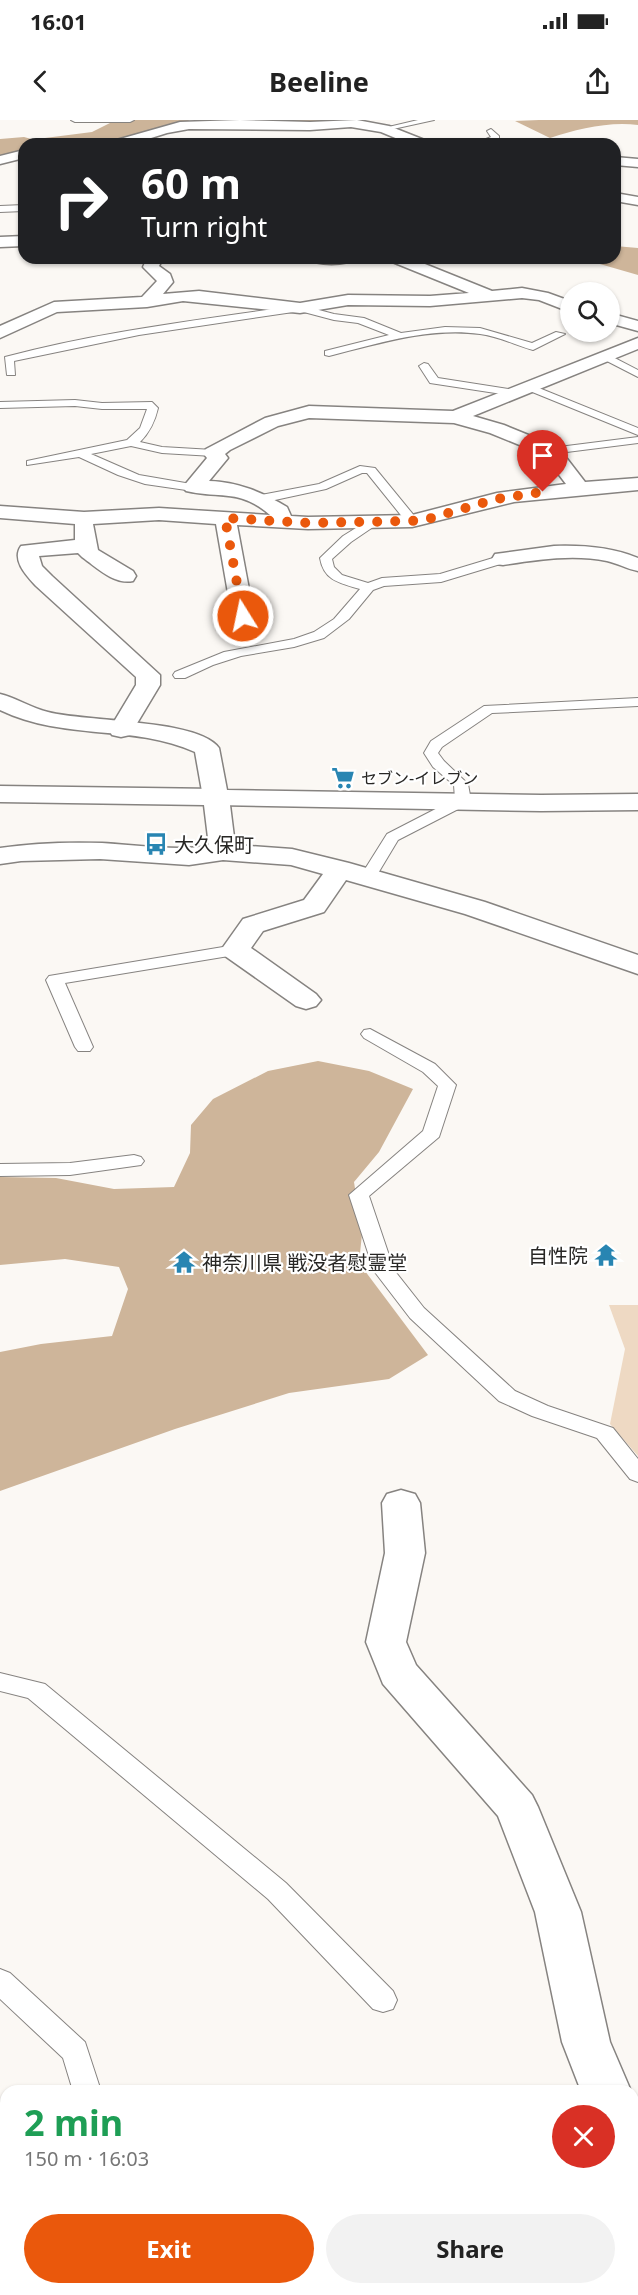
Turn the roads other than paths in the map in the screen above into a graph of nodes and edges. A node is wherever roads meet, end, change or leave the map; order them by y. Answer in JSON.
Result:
{"nodes":[{"id":1,"x":75,"y":120,"type":"edge"},
{"id":2,"x":130,"y":120,"type":"edge"},
{"id":3,"x":430,"y":120,"type":"edge"},
{"id":4,"x":343,"y":121,"type":"edge"},
{"id":5,"x":384,"y":129,"type":"junction"},
{"id":6,"x":491,"y":131,"type":"dead end"},
{"id":7,"x":140,"y":138,"type":"edge"},
{"id":8,"x":407,"y":138,"type":"edge"},
{"id":9,"x":496,"y":138,"type":"edge"},
{"id":10,"x":18,"y":158,"type":"edge"},
{"id":11,"x":0,"y":160,"type":"edge"},
{"id":12,"x":621,"y":161,"type":"edge"},
{"id":13,"x":638,"y":163,"type":"edge"},
{"id":14,"x":621,"y":199,"type":"edge"},
{"id":15,"x":638,"y":201,"type":"edge"},
{"id":16,"x":18,"y":208,"type":"edge"},
{"id":17,"x":0,"y":209,"type":"edge"},
{"id":18,"x":18,"y":240,"type":"edge"},
{"id":19,"x":0,"y":242,"type":"edge"},
{"id":20,"x":152,"y":264,"type":"edge"},
{"id":21,"x":411,"y":264,"type":"edge"},
{"id":22,"x":374,"y":286,"type":"dead end"},
{"id":23,"x":487,"y":294,"type":"junction"},
{"id":24,"x":147,"y":302,"type":"junction"},
{"id":25,"x":332,"y":302,"type":"junction"},
{"id":26,"x":560,"y":303,"type":"edge"},
{"id":27,"x":300,"y":308,"type":"junction"},
{"id":28,"x":620,"y":321,"type":"edge"},
{"id":29,"x":638,"y":326,"type":"edge"},
{"id":30,"x":0,"y":333,"type":"edge"},
{"id":31,"x":560,"y":334,"type":"dead end"},
{"id":32,"x":402,"y":337,"type":"junction"},
{"id":33,"x":638,"y":343,"type":"edge"},
{"id":34,"x":329,"y":353,"type":"dead end"},
{"id":35,"x":605,"y":356,"type":"junction"},
{"id":36,"x":424,"y":366,"type":"dead end"},
{"id":37,"x":11,"y":373,"type":"dead end"},
{"id":38,"x":638,"y":374,"type":"edge"},
{"id":39,"x":522,"y":390,"type":"junction"},
{"id":40,"x":0,"y":405,"type":"edge"},
{"id":41,"x":455,"y":417,"type":"junction"},
{"id":42,"x":638,"y":432,"type":"edge"},
{"id":43,"x":638,"y":440,"type":"edge"},
{"id":44,"x":131,"y":444,"type":"junction"},
{"id":45,"x":551,"y":451,"type":"junction"},
{"id":46,"x":213,"y":453,"type":"junction"},
{"id":47,"x":82,"y":454,"type":"junction"},
{"id":48,"x":32,"y":463,"type":"dead end"},
{"id":49,"x":638,"y":484,"type":"edge"},
{"id":50,"x":193,"y":487,"type":"junction"},
{"id":51,"x":579,"y":488,"type":"junction"},
{"id":52,"x":261,"y":499,"type":"junction"},
{"id":53,"x":0,"y":512,"type":"edge"},
{"id":54,"x":84,"y":518,"type":"junction"},
{"id":55,"x":225,"y":518,"type":"junction"},
{"id":56,"x":280,"y":521,"type":"junction"},
{"id":57,"x":412,"y":521,"type":"junction"},
{"id":58,"x":372,"y":522,"type":"junction"},
{"id":59,"x":86,"y":546,"type":"junction"},
{"id":60,"x":502,"y":558,"type":"joint"},
{"id":61,"x":638,"y":566,"type":"edge"},
{"id":62,"x":125,"y":576,"type":"dead end"},
{"id":63,"x":368,"y":587,"type":"junction"},
{"id":64,"x":243,"y":616,"type":"dead end"},
{"id":65,"x":180,"y":675,"type":"dead end"},
{"id":66,"x":0,"y":701,"type":"edge"},
{"id":67,"x":638,"y":702,"type":"edge"},
{"id":68,"x":121,"y":730,"type":"junction"},
{"id":69,"x":0,"y":794,"type":"edge"},
{"id":70,"x":216,"y":797,"type":"junction"},
{"id":71,"x":463,"y":801,"type":"junction"},
{"id":72,"x":638,"y":802,"type":"edge"},
{"id":73,"x":223,"y":852,"type":"junction"},
{"id":74,"x":0,"y":856,"type":"edge"},
{"id":75,"x":340,"y":870,"type":"junction"},
{"id":76,"x":368,"y":877,"type":"junction"},
{"id":77,"x":235,"y":950,"type":"junction"},
{"id":78,"x":638,"y":965,"type":"edge"},
{"id":79,"x":306,"y":1000,"type":"dead end"},
{"id":80,"x":370,"y":1034,"type":"dead end"},
{"id":81,"x":84,"y":1047,"type":"dead end"},
{"id":82,"x":134,"y":1161,"type":"dead end"},
{"id":83,"x":0,"y":1170,"type":"edge"},
{"id":84,"x":638,"y":1474,"type":"edge"},
{"id":85,"x":401,"y":1503,"type":"dead end"},
{"id":86,"x":0,"y":1682,"type":"edge"},
{"id":87,"x":0,"y":1981,"type":"edge"},
{"id":88,"x":383,"y":2000,"type":"dead end"},
{"id":89,"x":85,"y":2085,"type":"edge"},
{"id":90,"x":604,"y":2085,"type":"edge"}],
"edges":[{"from":1,"to":2,"type":"lane"},
{"from":3,"to":5,"type":"lane"},
{"from":4,"to":5,"type":"street"},
{"from":4,"to":7,"type":"street"},
{"from":5,"to":8,"type":"street"},
{"from":6,"to":9,"type":"lane"},
{"from":10,"to":11,"type":"street"},
{"from":12,"to":13,"type":"street"},
{"from":14,"to":15,"type":"street"},
{"from":16,"to":17,"type":"lane"},
{"from":18,"to":19,"type":"street"},
{"from":20,"to":24,"type":"street"},
{"from":21,"to":23,"type":"street"},
{"from":22,"to":25,"type":"street"},
{"from":23,"to":25,"type":"street"},
{"from":23,"to":26,"type":"street"},
{"from":24,"to":27,"type":"street"},
{"from":24,"to":30,"type":"street"},
{"from":25,"to":27,"type":"street"},
{"from":27,"to":32,"type":"lane"},
{"from":27,"to":37,"type":"lane"},
{"from":28,"to":29,"type":"street"},
{"from":31,"to":32,"type":"lane"},
{"from":32,"to":34,"type":"lane"},
{"from":33,"to":35,"type":"street"},
{"from":35,"to":38,"type":"lane"},
{"from":35,"to":39,"type":"street"},
{"from":36,"to":39,"type":"lane"},
{"from":39,"to":41,"type":"street"},
{"from":39,"to":42,"type":"lane"},
{"from":40,"to":44,"type":"lane"},
{"from":41,"to":45,"type":"street"},
{"from":41,"to":46,"type":"street"},
{"from":43,"to":45,"type":"lane"},
{"from":44,"to":46,"type":"lane"},
{"from":44,"to":47,"type":"lane"},
{"from":45,"to":51,"type":"street"},
{"from":46,"to":50,"type":"street"},
{"from":47,"to":48,"type":"lane"},
{"from":47,"to":50,"type":"lane"},
{"from":49,"to":51,"type":"street"},
{"from":50,"to":52,"type":"street"},
{"from":51,"to":57,"type":"street"},
{"from":52,"to":56,"type":"street"},
{"from":52,"to":57,"type":"lane"},
{"from":53,"to":54,"type":"street"},
{"from":54,"to":55,"type":"street"},
{"from":54,"to":59,"type":"street"},
{"from":55,"to":56,"type":"street"},
{"from":55,"to":64,"type":"street"},
{"from":56,"to":58,"type":"street"},
{"from":57,"to":58,"type":"street"},
{"from":58,"to":63,"type":"lane"},
{"from":59,"to":62,"type":"street"},
{"from":59,"to":68,"type":"street"},
{"from":60,"to":61,"type":"street"},
{"from":60,"to":63,"type":"lane"},
{"from":63,"to":65,"type":"lane"},
{"from":66,"to":68,"type":"street"},
{"from":67,"to":71,"type":"lane"},
{"from":68,"to":70,"type":"street"},
{"from":69,"to":70,"type":"street"},
{"from":70,"to":71,"type":"street"},
{"from":70,"to":73,"type":"street"},
{"from":71,"to":72,"type":"street"},
{"from":71,"to":76,"type":"lane"},
{"from":73,"to":74,"type":"street"},
{"from":73,"to":75,"type":"street"},
{"from":75,"to":76,"type":"street"},
{"from":75,"to":77,"type":"street"},
{"from":76,"to":78,"type":"street"},
{"from":77,"to":79,"type":"street"},
{"from":77,"to":81,"type":"lane"},
{"from":80,"to":84,"type":"lane"},
{"from":82,"to":83,"type":"lane"},
{"from":85,"to":90,"type":"street"},
{"from":86,"to":88,"type":"lane"},
{"from":87,"to":89,"type":"lane"}]}
